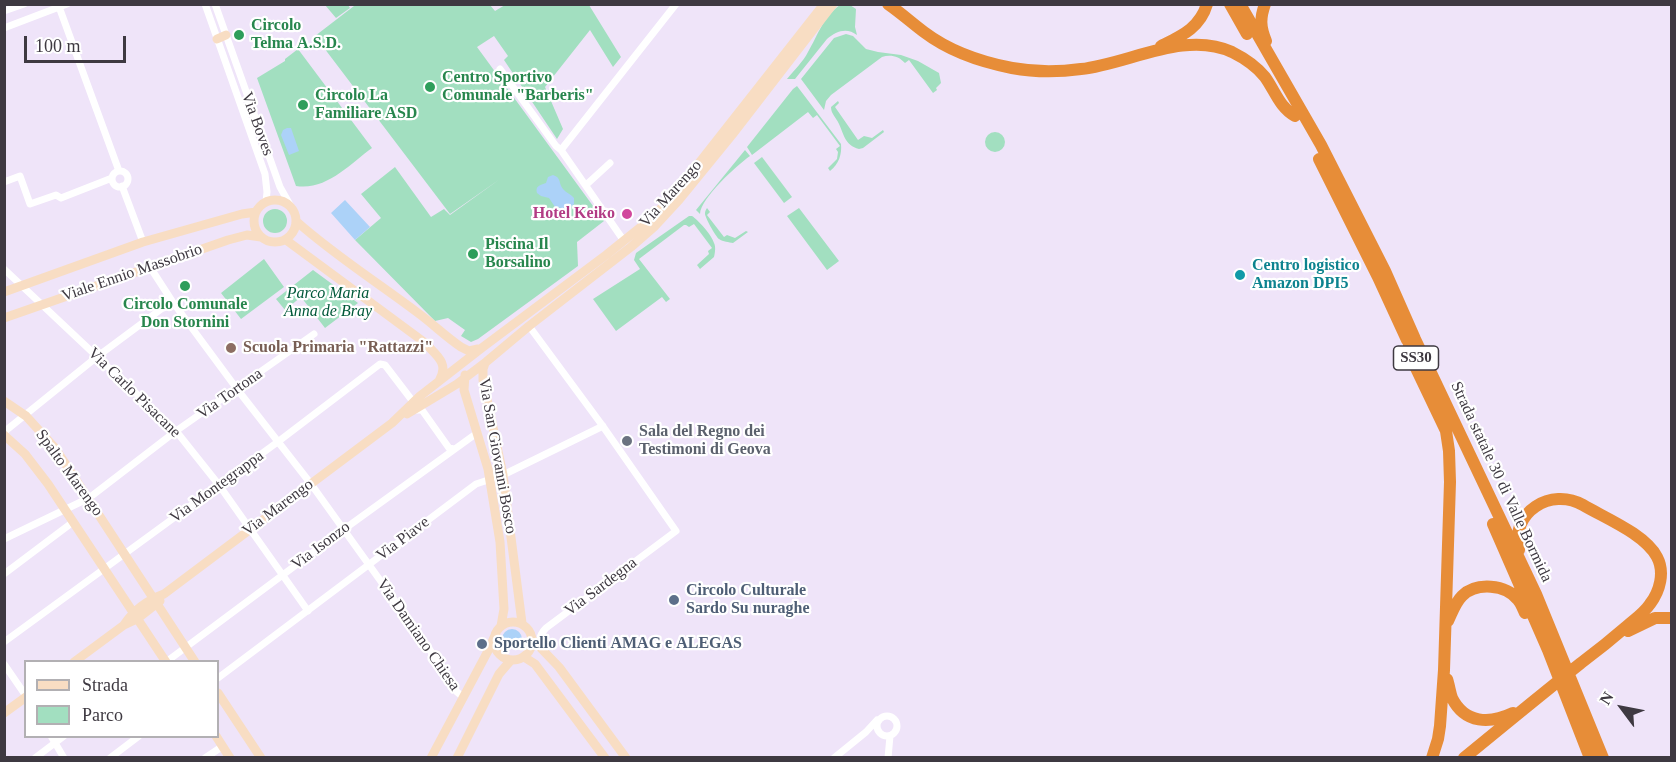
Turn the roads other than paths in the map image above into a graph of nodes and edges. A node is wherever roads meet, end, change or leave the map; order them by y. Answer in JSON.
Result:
{"nodes":[{"id":1,"x":24,"y":4,"type":"edge"},
{"id":2,"x":67,"y":4,"type":"edge"},
{"id":3,"x":205,"y":4,"type":"edge"},
{"id":4,"x":216,"y":4,"type":"edge"},
{"id":5,"x":676,"y":4,"type":"edge"},
{"id":6,"x":824,"y":4,"type":"edge"},
{"id":7,"x":833,"y":4,"type":"edge"},
{"id":8,"x":888,"y":4,"type":"edge"},
{"id":9,"x":1207,"y":4,"type":"edge"},
{"id":10,"x":1230,"y":4,"type":"edge"},
{"id":11,"x":1240,"y":4,"type":"edge"},
{"id":12,"x":1265,"y":4,"type":"edge"},
{"id":13,"x":58,"y":6,"type":"edge"},
{"id":14,"x":901,"y":9,"type":"edge"},
{"id":15,"x":4,"y":11,"type":"edge"},
{"id":16,"x":4,"y":28,"type":"edge"},
{"id":17,"x":222,"y":37,"type":"junction"},
{"id":18,"x":1147,"y":52,"type":"junction"},
{"id":19,"x":1270,"y":56,"type":"junction"},
{"id":20,"x":500,"y":69,"type":"dead end"},
{"id":21,"x":1295,"y":116,"type":"junction"},
{"id":22,"x":561,"y":150,"type":"junction"},
{"id":23,"x":610,"y":163,"type":"dead end"},
{"id":24,"x":115,"y":176,"type":"junction"},
{"id":25,"x":4,"y":182,"type":"edge"},
{"id":26,"x":586,"y":185,"type":"junction"},
{"id":27,"x":123,"y":186,"type":"junction"},
{"id":28,"x":266,"y":202,"type":"junction"},
{"id":29,"x":294,"y":210,"type":"junction"},
{"id":30,"x":256,"y":212,"type":"junction"},
{"id":31,"x":296,"y":221,"type":"junction"},
{"id":32,"x":261,"y":237,"type":"junction"},
{"id":33,"x":286,"y":240,"type":"junction"},
{"id":34,"x":624,"y":241,"type":"junction"},
{"id":35,"x":143,"y":242,"type":"junction"},
{"id":36,"x":150,"y":267,"type":"junction"},
{"id":37,"x":4,"y":269,"type":"edge"},
{"id":38,"x":23,"y":285,"type":"junction"},
{"id":39,"x":4,"y":292,"type":"edge"},
{"id":40,"x":172,"y":301,"type":"junction"},
{"id":41,"x":41,"y":305,"type":"junction"},
{"id":42,"x":4,"y":318,"type":"edge"},
{"id":43,"x":529,"y":326,"type":"junction"},
{"id":44,"x":314,"y":334,"type":"dead end"},
{"id":45,"x":457,"y":344,"type":"junction"},
{"id":46,"x":1409,"y":345,"type":"junction"},
{"id":47,"x":483,"y":347,"type":"junction"},
{"id":48,"x":98,"y":356,"type":"junction"},
{"id":49,"x":439,"y":359,"type":"junction"},
{"id":50,"x":486,"y":362,"type":"junction"},
{"id":51,"x":464,"y":370,"type":"junction"},
{"id":52,"x":483,"y":382,"type":"junction"},
{"id":53,"x":438,"y":383,"type":"junction"},
{"id":54,"x":237,"y":389,"type":"junction"},
{"id":55,"x":443,"y":392,"type":"junction"},
{"id":56,"x":420,"y":396,"type":"junction"},
{"id":57,"x":4,"y":401,"type":"edge"},
{"id":58,"x":414,"y":410,"type":"junction"},
{"id":59,"x":471,"y":413,"type":"junction"},
{"id":60,"x":26,"y":416,"type":"junction"},
{"id":61,"x":392,"y":423,"type":"junction"},
{"id":62,"x":603,"y":426,"type":"junction"},
{"id":63,"x":176,"y":432,"type":"junction"},
{"id":64,"x":477,"y":432,"type":"junction"},
{"id":65,"x":4,"y":434,"type":"edge"},
{"id":66,"x":279,"y":441,"type":"junction"},
{"id":67,"x":454,"y":448,"type":"junction"},
{"id":68,"x":503,"y":475,"type":"junction"},
{"id":69,"x":490,"y":480,"type":"junction"},
{"id":70,"x":311,"y":484,"type":"junction"},
{"id":71,"x":219,"y":485,"type":"junction"},
{"id":72,"x":89,"y":498,"type":"junction"},
{"id":73,"x":64,"y":509,"type":"junction"},
{"id":74,"x":73,"y":522,"type":"junction"},
{"id":75,"x":250,"y":529,"type":"junction"},
{"id":76,"x":343,"y":530,"type":"junction"},
{"id":77,"x":4,"y":539,"type":"edge"},
{"id":78,"x":125,"y":554,"type":"junction"},
{"id":79,"x":368,"y":565,"type":"junction"},
{"id":80,"x":104,"y":569,"type":"junction"},
{"id":81,"x":4,"y":574,"type":"edge"},
{"id":82,"x":282,"y":574,"type":"junction"},
{"id":83,"x":1526,"y":574,"type":"junction"},
{"id":84,"x":155,"y":601,"type":"junction"},
{"id":85,"x":308,"y":611,"type":"junction"},
{"id":86,"x":136,"y":616,"type":"junction"},
{"id":87,"x":1671,"y":618,"type":"edge"},
{"id":88,"x":522,"y":623,"type":"junction"},
{"id":89,"x":1445,"y":628,"type":"junction"},
{"id":90,"x":498,"y":629,"type":"junction"},
{"id":91,"x":533,"y":640,"type":"junction"},
{"id":92,"x":4,"y":642,"type":"edge"},
{"id":93,"x":1609,"y":642,"type":"junction"},
{"id":94,"x":185,"y":646,"type":"junction"},
{"id":95,"x":542,"y":651,"type":"junction"},
{"id":96,"x":1554,"y":655,"type":"junction"},
{"id":97,"x":524,"y":657,"type":"junction"},
{"id":98,"x":77,"y":660,"type":"edge"},
{"id":99,"x":165,"y":660,"type":"edge"},
{"id":100,"x":168,"y":660,"type":"edge"},
{"id":101,"x":194,"y":660,"type":"edge"},
{"id":102,"x":511,"y":660,"type":"junction"},
{"id":103,"x":4,"y":664,"type":"edge"},
{"id":104,"x":1444,"y":670,"type":"junction"},
{"id":105,"x":219,"y":677,"type":"edge"},
{"id":106,"x":24,"y":694,"type":"edge"},
{"id":107,"x":219,"y":695,"type":"edge"},
{"id":108,"x":463,"y":697,"type":"junction"},
{"id":109,"x":24,"y":698,"type":"edge"},
{"id":110,"x":1528,"y":706,"type":"junction"},
{"id":111,"x":4,"y":713,"type":"edge"},
{"id":112,"x":878,"y":719,"type":"junction"},
{"id":113,"x":880,"y":734,"type":"junction"},
{"id":114,"x":861,"y":735,"type":"junction"},
{"id":115,"x":890,"y":736,"type":"junction"},
{"id":116,"x":137,"y":738,"type":"edge"},
{"id":117,"x":217,"y":738,"type":"edge"},
{"id":118,"x":53,"y":740,"type":"edge"},
{"id":119,"x":614,"y":742,"type":"junction"},
{"id":120,"x":223,"y":746,"type":"junction"},
{"id":121,"x":1590,"y":750,"type":"edge"},
{"id":122,"x":603,"y":757,"type":"edge"},
{"id":123,"x":34,"y":758,"type":"edge"},
{"id":124,"x":64,"y":758,"type":"edge"},
{"id":125,"x":110,"y":758,"type":"edge"},
{"id":126,"x":205,"y":758,"type":"edge"},
{"id":127,"x":230,"y":758,"type":"edge"},
{"id":128,"x":261,"y":758,"type":"edge"},
{"id":129,"x":431,"y":758,"type":"edge"},
{"id":130,"x":457,"y":758,"type":"edge"},
{"id":131,"x":626,"y":758,"type":"edge"},
{"id":132,"x":834,"y":758,"type":"edge"},
{"id":133,"x":888,"y":758,"type":"edge"},
{"id":134,"x":1432,"y":758,"type":"edge"},
{"id":135,"x":1464,"y":758,"type":"edge"},
{"id":136,"x":1478,"y":758,"type":"edge"},
{"id":137,"x":1604,"y":758,"type":"edge"}],
"edges":[{"from":1,"to":15,"type":"street"},
{"from":2,"to":13,"type":"street"},
{"from":3,"to":17,"type":"street","name":"Via Boves"},
{"from":4,"to":17,"type":"street","name":"Via Boves"},
{"from":5,"to":22,"type":"street"},
{"from":6,"to":34,"type":"main road","name":"Via Marengo"},
{"from":7,"to":43,"type":"main road"},
{"from":8,"to":14,"type":"highway"},
{"from":9,"to":18,"type":"highway"},
{"from":10,"to":21,"type":"highway","name":"Strada statale 30 di Valle Bormida","number":"SS30"},
{"from":11,"to":19,"type":"highway","name":"Strada statale 30 di Valle Bormida","number":"SS30"},
{"from":12,"to":19,"type":"highway"},
{"from":13,"to":16,"type":"street"},
{"from":13,"to":24,"type":"street"},
{"from":14,"to":18,"type":"highway"},
{"from":17,"to":28,"type":"street","name":"Via Boves"},
{"from":17,"to":29,"type":"street","name":"Via Boves"},
{"from":18,"to":21,"type":"highway"},
{"from":19,"to":83,"type":"highway","name":"Strada statale 30 di Valle Bormida","number":"SS30"},
{"from":20,"to":22,"type":"street"},
{"from":21,"to":46,"type":"highway","name":"Strada statale 30 di Valle Bormida","number":"SS30"},
{"from":22,"to":26,"type":"street"},
{"from":23,"to":26,"type":"street"},
{"from":24,"to":25,"type":"street"},
{"from":24,"to":27,"type":"street"},
{"from":24,"to":27,"type":"street"},
{"from":26,"to":34,"type":"street"},
{"from":27,"to":35,"type":"street"},
{"from":28,"to":29,"type":"main road"},
{"from":28,"to":30,"type":"main road"},
{"from":29,"to":31,"type":"main road"},
{"from":30,"to":32,"type":"main road"},
{"from":30,"to":35,"type":"main road","name":"Viale Ennio Massobrio"},
{"from":31,"to":33,"type":"main road"},
{"from":31,"to":45,"type":"main road"},
{"from":32,"to":33,"type":"main road","name":"Viale Ennio Massobrio"},
{"from":32,"to":36,"type":"main road","name":"Viale Ennio Massobrio"},
{"from":33,"to":49,"type":"main road","name":"Viale Ennio Massobrio"},
{"from":34,"to":47,"type":"main road","name":"Via Marengo"},
{"from":35,"to":38,"type":"main road","name":"Viale Ennio Massobrio"},
{"from":36,"to":40,"type":"street","name":"Via Damiano Chiesa"},
{"from":36,"to":41,"type":"main road","name":"Viale Ennio Massobrio"},
{"from":37,"to":38,"type":"street","name":"Via Carlo Pisacane"},
{"from":38,"to":39,"type":"main road","name":"Viale Ennio Massobrio"},
{"from":38,"to":41,"type":"street","name":"Via Carlo Pisacane"},
{"from":40,"to":48,"type":"street"},
{"from":40,"to":54,"type":"street","name":"Via Damiano Chiesa"},
{"from":41,"to":42,"type":"main road","name":"Viale Ennio Massobrio"},
{"from":41,"to":48,"type":"street","name":"Via Carlo Pisacane"},
{"from":43,"to":50,"type":"main road"},
{"from":43,"to":62,"type":"street"},
{"from":44,"to":54,"type":"street","name":"Via Tortona"},
{"from":45,"to":47,"type":"main road"},
{"from":45,"to":51,"type":"main road"},
{"from":46,"to":89,"type":"highway"},
{"from":46,"to":96,"type":"highway","name":"Strada statale 30 di Valle Bormida","number":"SS30"},
{"from":47,"to":51,"type":"main road","name":"Via Marengo"},
{"from":48,"to":60,"type":"street"},
{"from":48,"to":63,"type":"street","name":"Via Carlo Pisacane"},
{"from":49,"to":51,"type":"main road"},
{"from":49,"to":53,"type":"main road"},
{"from":50,"to":51,"type":"main road"},
{"from":50,"to":52,"type":"main road","name":"Via San Giovanni Bosco"},
{"from":51,"to":52,"type":"main road"},
{"from":51,"to":53,"type":"main road","name":"Via Marengo"},
{"from":51,"to":55,"type":"main road","name":"Via Marengo"},
{"from":51,"to":59,"type":"main road"},
{"from":51,"to":59,"type":"main road","name":"Via San Giovanni Bosco"},
{"from":52,"to":68,"type":"main road","name":"Via San Giovanni Bosco"},
{"from":53,"to":56,"type":"main road","name":"Via Marengo"},
{"from":54,"to":63,"type":"street","name":"Via Tortona"},
{"from":54,"to":66,"type":"street","name":"Via Damiano Chiesa"},
{"from":55,"to":58,"type":"main road","name":"Via Marengo"},
{"from":55,"to":59,"type":"main road"},
{"from":56,"to":61,"type":"main road","name":"Via Marengo"},
{"from":56,"to":66,"type":"street","name":"Via Montegrappa"},
{"from":57,"to":60,"type":"main road","name":"Spalto Marengo"},
{"from":58,"to":61,"type":"main road","name":"Via Marengo"},
{"from":58,"to":67,"type":"street"},
{"from":59,"to":64,"type":"main road","name":"Via San Giovanni Bosco"},
{"from":60,"to":65,"type":"street"},
{"from":60,"to":72,"type":"main road","name":"Spalto Marengo"},
{"from":61,"to":70,"type":"main road","name":"Via Marengo"},
{"from":62,"to":68,"type":"street","name":"Via Piave"},
{"from":62,"to":95,"type":"street","name":"Via Sardegna"},
{"from":63,"to":71,"type":"street","name":"Via Carlo Pisacane"},
{"from":63,"to":72,"type":"street","name":"Via Tortona"},
{"from":64,"to":67,"type":"street","name":"Via Isonzo"},
{"from":64,"to":69,"type":"main road","name":"Via San Giovanni Bosco"},
{"from":65,"to":73,"type":"main road","name":"Spalto Marengo"},
{"from":66,"to":70,"type":"street","name":"Via Damiano Chiesa"},
{"from":66,"to":71,"type":"street","name":"Via Montegrappa"},
{"from":67,"to":76,"type":"street","name":"Via Isonzo"},
{"from":68,"to":69,"type":"street","name":"Via Piave"},
{"from":68,"to":88,"type":"main road","name":"Via San Giovanni Bosco"},
{"from":69,"to":79,"type":"street","name":"Via Piave"},
{"from":69,"to":90,"type":"main road","name":"Via San Giovanni Bosco"},
{"from":70,"to":75,"type":"main road","name":"Via Marengo"},
{"from":70,"to":76,"type":"street","name":"Via Damiano Chiesa"},
{"from":71,"to":75,"type":"street","name":"Via Carlo Pisacane"},
{"from":71,"to":78,"type":"street","name":"Via Montegrappa"},
{"from":72,"to":73,"type":"street","name":"Via Tortona"},
{"from":72,"to":78,"type":"main road","name":"Spalto Marengo"},
{"from":73,"to":74,"type":"main road","name":"Spalto Marengo"},
{"from":73,"to":77,"type":"street"},
{"from":74,"to":80,"type":"main road","name":"Spalto Marengo"},
{"from":74,"to":81,"type":"street"},
{"from":75,"to":82,"type":"street","name":"Via Carlo Pisacane"},
{"from":75,"to":84,"type":"main road","name":"Via Marengo"},
{"from":76,"to":79,"type":"street","name":"Via Damiano Chiesa"},
{"from":76,"to":82,"type":"street","name":"Via Isonzo"},
{"from":78,"to":80,"type":"street","name":"Via Montegrappa"},
{"from":78,"to":84,"type":"main road","name":"Spalto Marengo"},
{"from":79,"to":85,"type":"street","name":"Via Piave"},
{"from":79,"to":108,"type":"street","name":"Via Damiano Chiesa"},
{"from":80,"to":86,"type":"main road","name":"Spalto Marengo"},
{"from":80,"to":92,"type":"street","name":"Via Montegrappa"},
{"from":82,"to":85,"type":"street","name":"Via Carlo Pisacane"},
{"from":82,"to":94,"type":"street","name":"Via Isonzo"},
{"from":83,"to":93,"type":"highway"},
{"from":83,"to":96,"type":"highway","name":"Strada statale 30 di Valle Bormida","number":"SS30"},
{"from":84,"to":86,"type":"main road","name":"Via Marengo"},
{"from":84,"to":94,"type":"main road","name":"Spalto Marengo"},
{"from":85,"to":105,"type":"street","name":"Via Piave"},
{"from":86,"to":98,"type":"main road","name":"Via Marengo"},
{"from":86,"to":99,"type":"main road","name":"Spalto Marengo"},
{"from":87,"to":93,"type":"highway"},
{"from":88,"to":90,"type":"main road"},
{"from":88,"to":91,"type":"main road","name":"Via San Giovanni Bosco"},
{"from":89,"to":96,"type":"highway"},
{"from":89,"to":104,"type":"highway"},
{"from":90,"to":102,"type":"main road","name":"Via San Giovanni Bosco"},
{"from":90,"to":108,"type":"main road"},
{"from":91,"to":95,"type":"main road","name":"Via San Giovanni Bosco"},
{"from":91,"to":97,"type":"main road"},
{"from":93,"to":110,"type":"highway"},
{"from":94,"to":100,"type":"street","name":"Via Isonzo"},
{"from":94,"to":101,"type":"main road","name":"Spalto Marengo"},
{"from":95,"to":119,"type":"main road","name":"Via San Giovanni Bosco"},
{"from":96,"to":121,"type":"highway","name":"Strada statale 30 di Valle Bormida","number":"SS30"},
{"from":97,"to":102,"type":"main road"},
{"from":97,"to":122,"type":"main road"},
{"from":102,"to":130,"type":"main road"},
{"from":103,"to":106,"type":"street"},
{"from":104,"to":110,"type":"highway"},
{"from":104,"to":134,"type":"highway"},
{"from":107,"to":128,"type":"main road"},
{"from":108,"to":129,"type":"main road"},
{"from":109,"to":111,"type":"main road"},
{"from":110,"to":135,"type":"highway"},
{"from":110,"to":136,"type":"highway"},
{"from":112,"to":113,"type":"street"},
{"from":112,"to":114,"type":"street"},
{"from":112,"to":115,"type":"street"},
{"from":113,"to":114,"type":"street"},
{"from":113,"to":115,"type":"street"},
{"from":114,"to":132,"type":"street"},
{"from":115,"to":133,"type":"street"},
{"from":116,"to":125,"type":"street"},
{"from":117,"to":120,"type":"main road"},
{"from":118,"to":123,"type":"street"},
{"from":118,"to":124,"type":"street"},
{"from":119,"to":122,"type":"main road"},
{"from":119,"to":131,"type":"main road","name":"Via San Giovanni Bosco"},
{"from":120,"to":126,"type":"street"},
{"from":120,"to":127,"type":"main road"},
{"from":121,"to":137,"type":"highway","name":"Strada statale 30 di Valle Bormida"}]}
